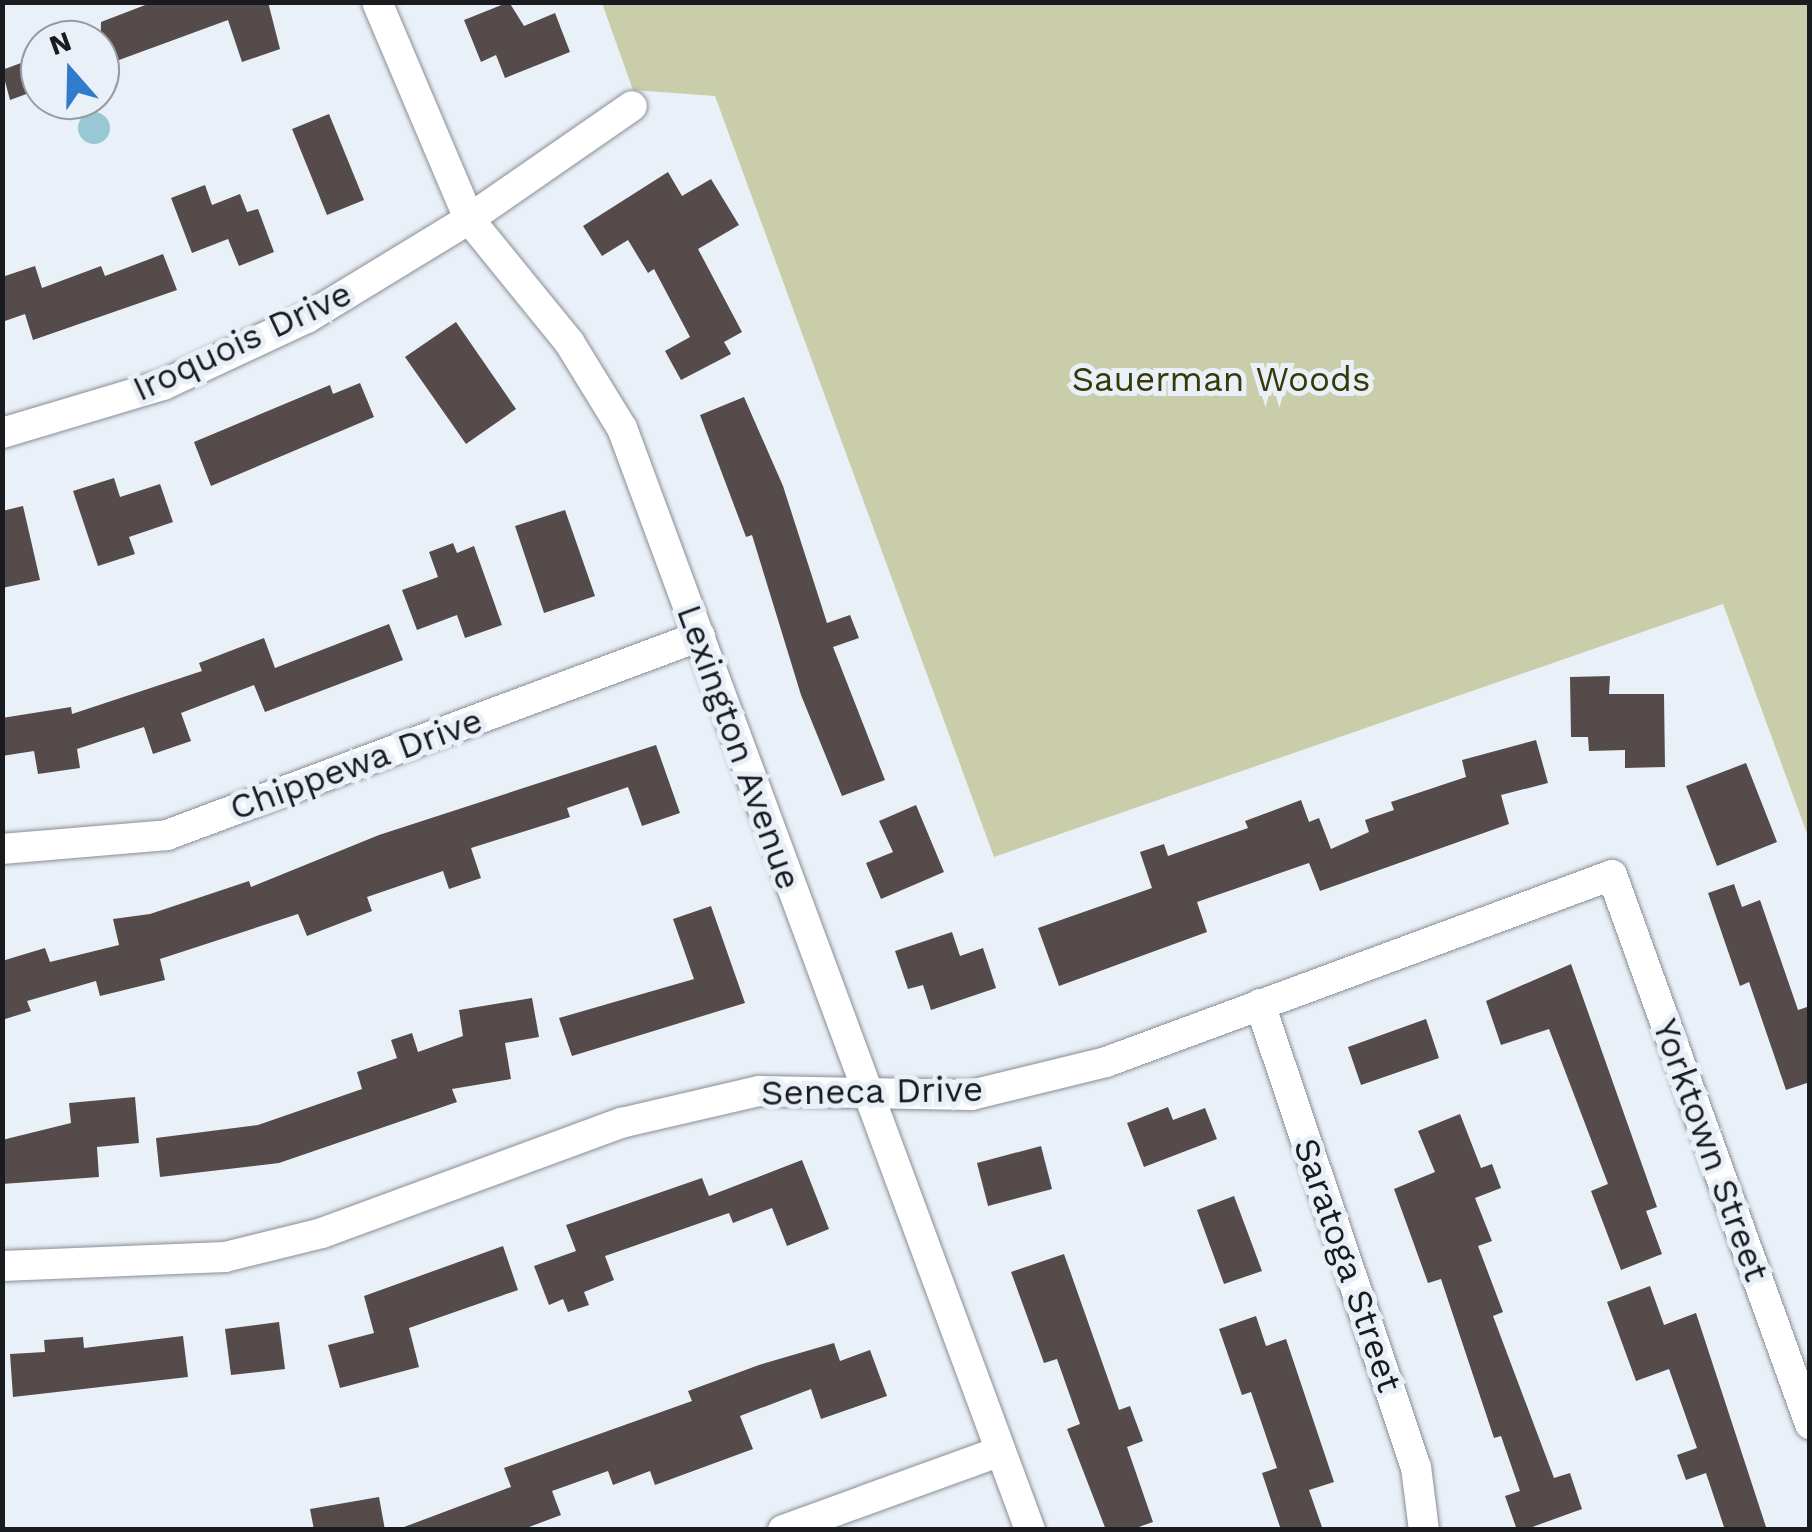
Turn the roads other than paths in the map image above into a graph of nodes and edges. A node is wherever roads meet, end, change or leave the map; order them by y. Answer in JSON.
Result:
{"nodes":[{"id":1,"x":377,"y":2,"type":"edge"},
{"id":2,"x":632,"y":106,"type":"dead end"},
{"id":3,"x":469,"y":220,"type":"junction"},
{"id":4,"x":2,"y":434,"type":"edge"},
{"id":5,"x":700,"y":636,"type":"junction"},
{"id":6,"x":2,"y":848,"type":"edge"},
{"id":7,"x":1612,"y":875,"type":"joint"},
{"id":8,"x":1260,"y":1004,"type":"junction"},
{"id":9,"x":863,"y":1089,"type":"junction"},
{"id":10,"x":2,"y":1266,"type":"edge"},
{"id":11,"x":1810,"y":1424,"type":"edge"},
{"id":12,"x":999,"y":1452,"type":"junction"},
{"id":13,"x":783,"y":1530,"type":"edge"},
{"id":14,"x":1030,"y":1530,"type":"edge"},
{"id":15,"x":1424,"y":1530,"type":"edge"}],
"edges":[{"from":1,"to":3,"type":"street","name":"Lexington Avenue"},
{"from":2,"to":3,"type":"street","name":"Iroquois Drive"},
{"from":3,"to":4,"type":"street","name":"Iroquois Drive"},
{"from":3,"to":5,"type":"street","name":"Lexington Avenue"},
{"from":5,"to":6,"type":"street","name":"Chippewa Drive"},
{"from":5,"to":9,"type":"street","name":"Lexington Avenue"},
{"from":7,"to":8,"type":"street","name":"Seneca Drive"},
{"from":7,"to":11,"type":"street","name":"Yorktown Street"},
{"from":8,"to":9,"type":"street","name":"Seneca Drive"},
{"from":8,"to":15,"type":"street","name":"Saratoga Street"},
{"from":9,"to":10,"type":"street","name":"Seneca Drive"},
{"from":9,"to":12,"type":"street","name":"Lexington Avenue"},
{"from":12,"to":13,"type":"street"},
{"from":12,"to":14,"type":"street","name":"Lexington Avenue"}]}
